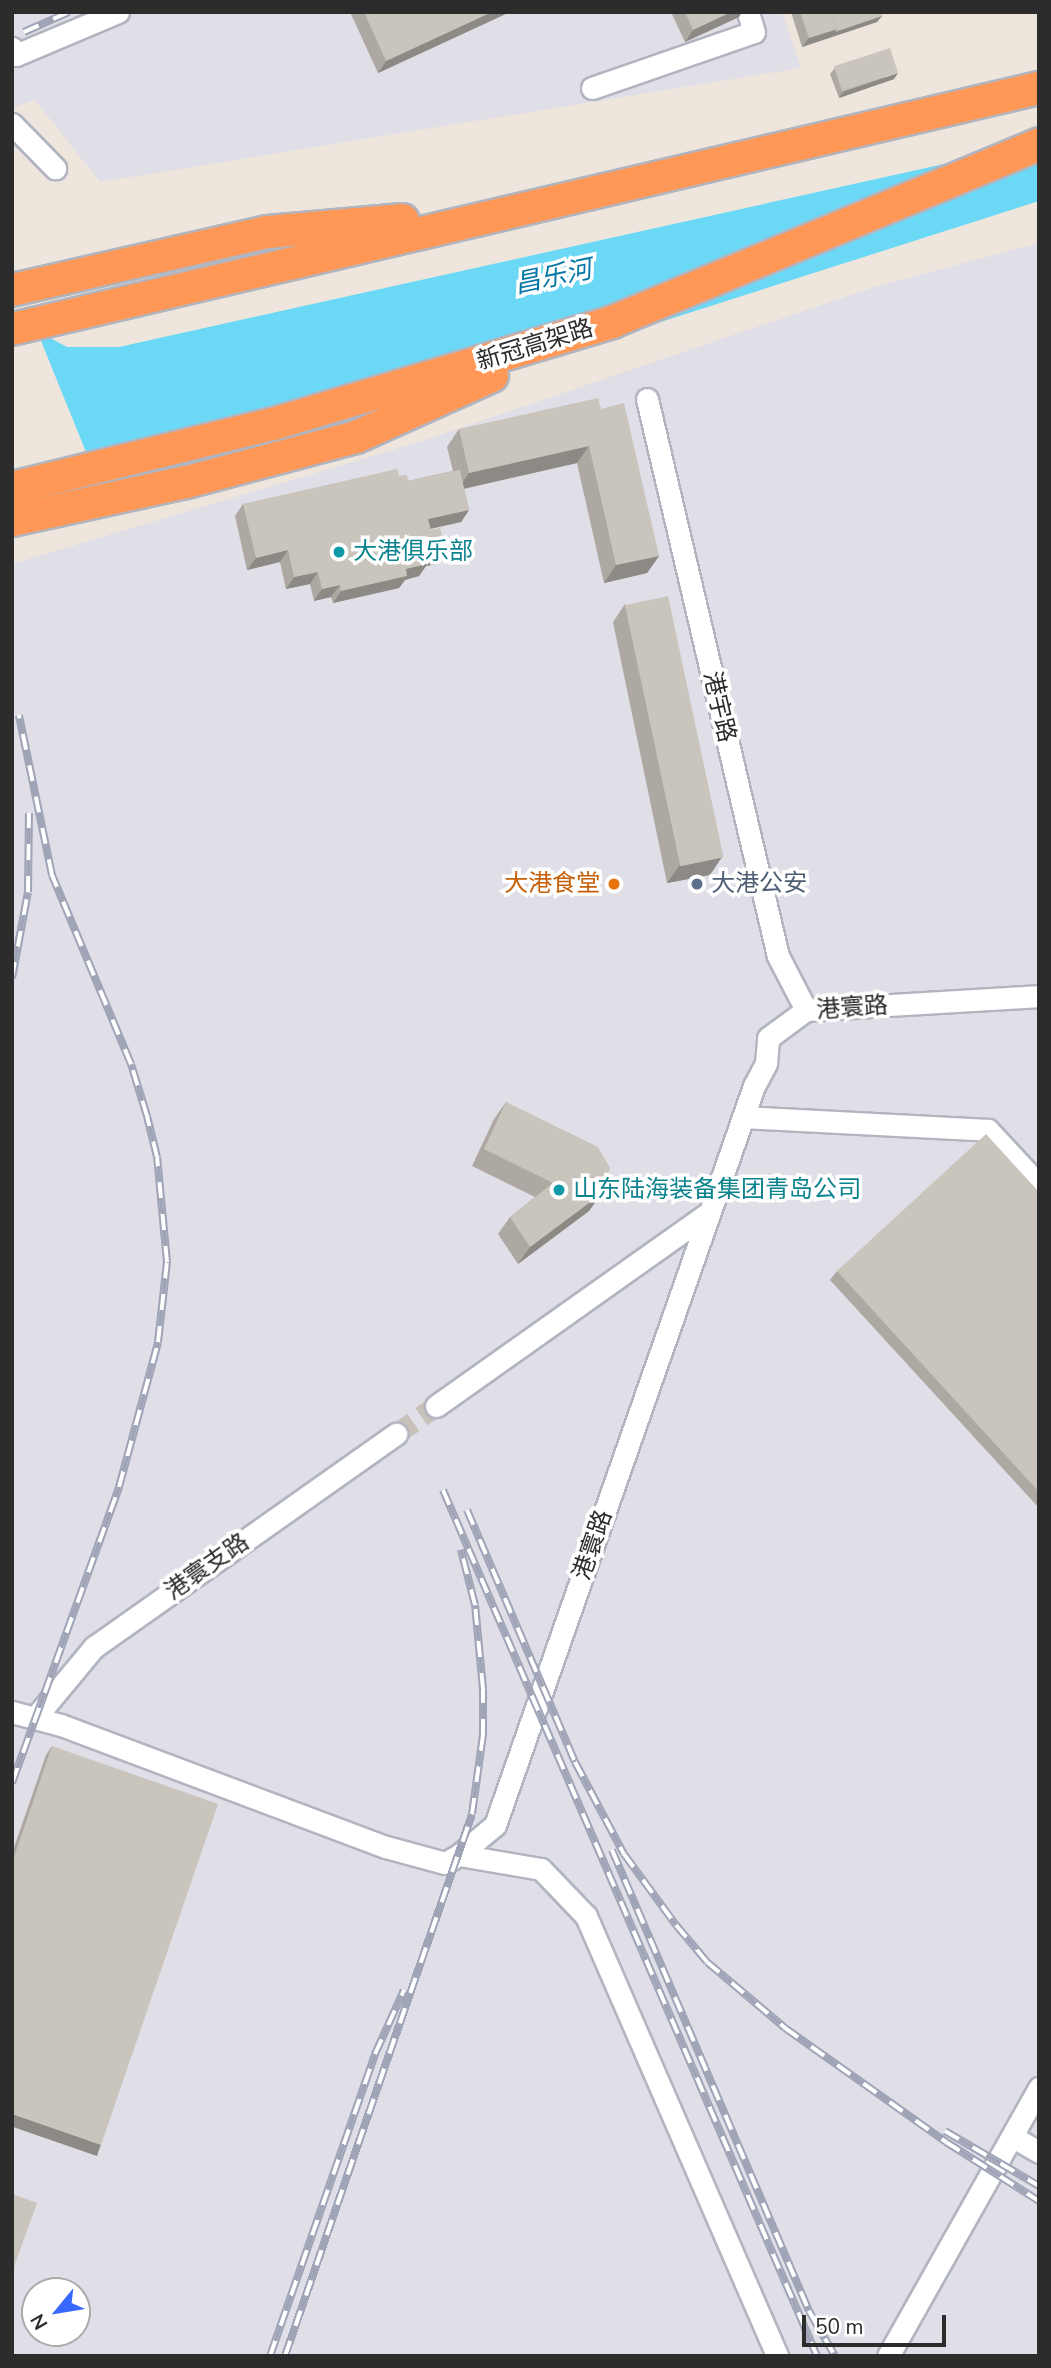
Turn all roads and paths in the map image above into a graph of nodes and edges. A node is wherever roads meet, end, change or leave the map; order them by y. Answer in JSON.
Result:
{"nodes":[{"id":1,"x":118,"y":12,"type":"edge"},
{"id":2,"x":748,"y":12,"type":"edge"},
{"id":3,"x":12,"y":48,"type":"edge"},
{"id":4,"x":592,"y":88,"type":"dead end"},
{"id":5,"x":1039,"y":88,"type":"edge"},
{"id":6,"x":12,"y":124,"type":"edge"},
{"id":7,"x":1039,"y":144,"type":"edge"},
{"id":8,"x":55,"y":168,"type":"dead end"},
{"id":9,"x":518,"y":210,"type":"junction"},
{"id":10,"x":12,"y":290,"type":"edge"},
{"id":11,"x":612,"y":322,"type":"junction"},
{"id":12,"x":12,"y":329,"type":"edge"},
{"id":13,"x":647,"y":399,"type":"dead end"},
{"id":14,"x":12,"y":488,"type":"edge"},
{"id":15,"x":12,"y":520,"type":"edge"},
{"id":16,"x":1039,"y":996,"type":"edge"},
{"id":17,"x":806,"y":1010,"type":"junction"},
{"id":18,"x":743,"y":1117,"type":"junction"},
{"id":19,"x":1039,"y":1185,"type":"edge"},
{"id":20,"x":709,"y":1213,"type":"junction"},
{"id":21,"x":436,"y":1406,"type":"tunnel mouth"},
{"id":22,"x":396,"y":1434,"type":"tunnel mouth"},
{"id":23,"x":12,"y":1712,"type":"edge"},
{"id":24,"x":35,"y":1718,"type":"junction"},
{"id":25,"x":459,"y":1855,"type":"junction"},
{"id":26,"x":1039,"y":2088,"type":"edge"},
{"id":27,"x":1013,"y":2137,"type":"junction"},
{"id":28,"x":1039,"y":2152,"type":"edge"},
{"id":29,"x":777,"y":2356,"type":"edge"},
{"id":30,"x":888,"y":2356,"type":"edge"}],
"edges":[{"from":1,"to":3,"type":"lane"},
{"from":2,"to":4,"type":"lane"},
{"from":5,"to":9,"type":"highway"},
{"from":6,"to":8,"type":"lane"},
{"from":7,"to":11,"type":"highway","name":"新冠高架路"},
{"from":9,"to":10,"type":"highway"},
{"from":9,"to":12,"type":"highway"},
{"from":11,"to":14,"type":"highway","name":"新冠高架路"},
{"from":11,"to":15,"type":"highway"},
{"from":13,"to":17,"type":"lane","name":"港宇路"},
{"from":16,"to":17,"type":"lane","name":"港寰路"},
{"from":17,"to":18,"type":"lane","name":"港寰路"},
{"from":18,"to":19,"type":"lane"},
{"from":18,"to":20,"type":"lane","name":"港寰路"},
{"from":20,"to":21,"type":"lane"},
{"from":20,"to":25,"type":"lane","name":"港寰路"},
{"from":22,"to":24,"type":"lane","name":"港寰支路"},
{"from":23,"to":24,"type":"lane"},
{"from":24,"to":25,"type":"lane"},
{"from":25,"to":29,"type":"lane"},
{"from":26,"to":27,"type":"lane"},
{"from":27,"to":28,"type":"lane"},
{"from":27,"to":30,"type":"lane"}]}
